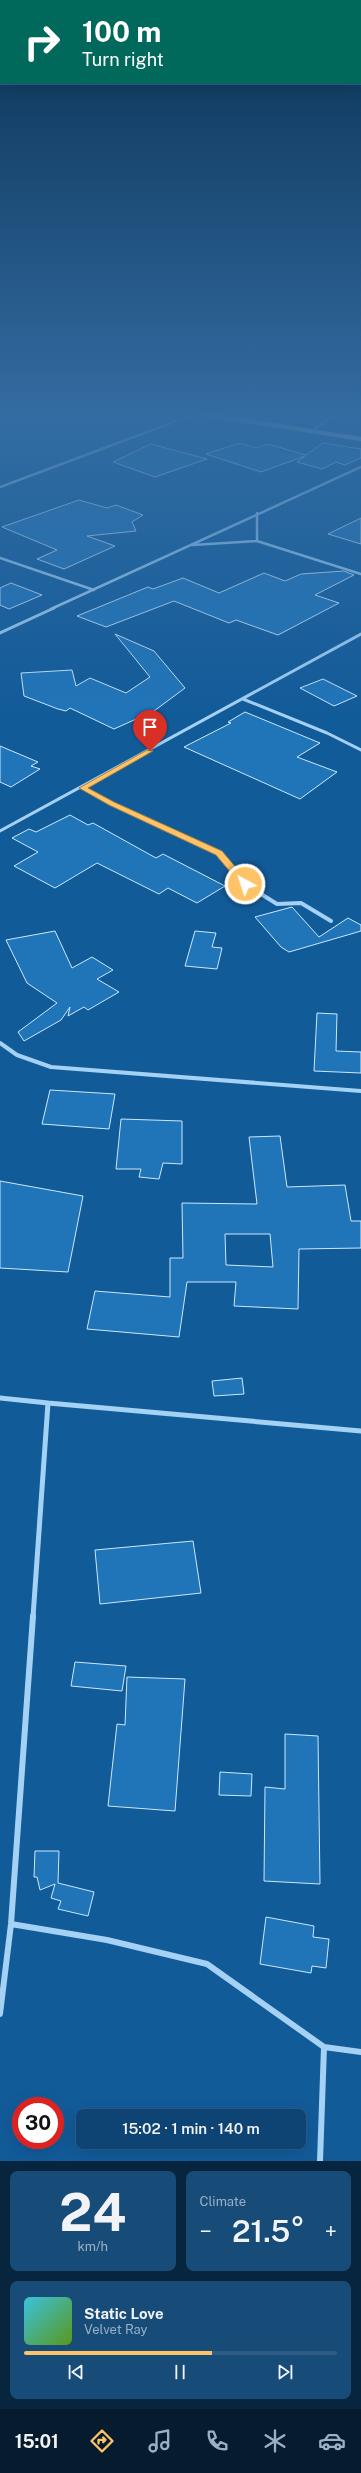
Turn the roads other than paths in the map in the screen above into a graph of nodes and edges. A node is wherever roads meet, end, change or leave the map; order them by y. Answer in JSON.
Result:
{"nodes":[{"id":1,"x":257,"y":513,"type":"joint"},
{"id":2,"x":257,"y":541,"type":"junction"},
{"id":3,"x":189,"y":545,"type":"junction"},
{"id":4,"x":0,"y":558,"type":"edge"},
{"id":5,"x":361,"y":574,"type":"edge"},
{"id":6,"x":94,"y":590,"type":"junction"},
{"id":7,"x":0,"y":633,"type":"edge"},
{"id":8,"x":361,"y":634,"type":"edge"},
{"id":9,"x":243,"y":699,"type":"junction"},
{"id":10,"x":361,"y":750,"type":"edge"},
{"id":11,"x":83,"y":788,"type":"junction"},
{"id":12,"x":0,"y":831,"type":"edge"},
{"id":13,"x":331,"y":921,"type":"dead end"},
{"id":14,"x":0,"y":1043,"type":"edge"},
{"id":15,"x":361,"y":1091,"type":"edge"},
{"id":16,"x":0,"y":1398,"type":"edge"},
{"id":17,"x":48,"y":1403,"type":"junction"},
{"id":18,"x":361,"y":1431,"type":"edge"},
{"id":19,"x":11,"y":1924,"type":"junction"},
{"id":20,"x":0,"y":2014,"type":"edge"},
{"id":21,"x":324,"y":2047,"type":"junction"},
{"id":22,"x":361,"y":2052,"type":"edge"},
{"id":23,"x":320,"y":2161,"type":"edge"}],
"edges":[{"from":1,"to":2,"type":"street"},
{"from":1,"to":3,"type":"street"},
{"from":2,"to":3,"type":"street"},
{"from":2,"to":5,"type":"street"},
{"from":3,"to":6,"type":"street"},
{"from":4,"to":6,"type":"street"},
{"from":6,"to":7,"type":"street"},
{"from":8,"to":9,"type":"street"},
{"from":9,"to":10,"type":"street"},
{"from":9,"to":11,"type":"street"},
{"from":11,"to":12,"type":"street"},
{"from":11,"to":13,"type":"street"},
{"from":14,"to":15,"type":"street"},
{"from":16,"to":17,"type":"street"},
{"from":17,"to":18,"type":"street"},
{"from":17,"to":19,"type":"street"},
{"from":19,"to":20,"type":"street"},
{"from":19,"to":21,"type":"street"},
{"from":21,"to":22,"type":"street"},
{"from":21,"to":23,"type":"street"}]}
